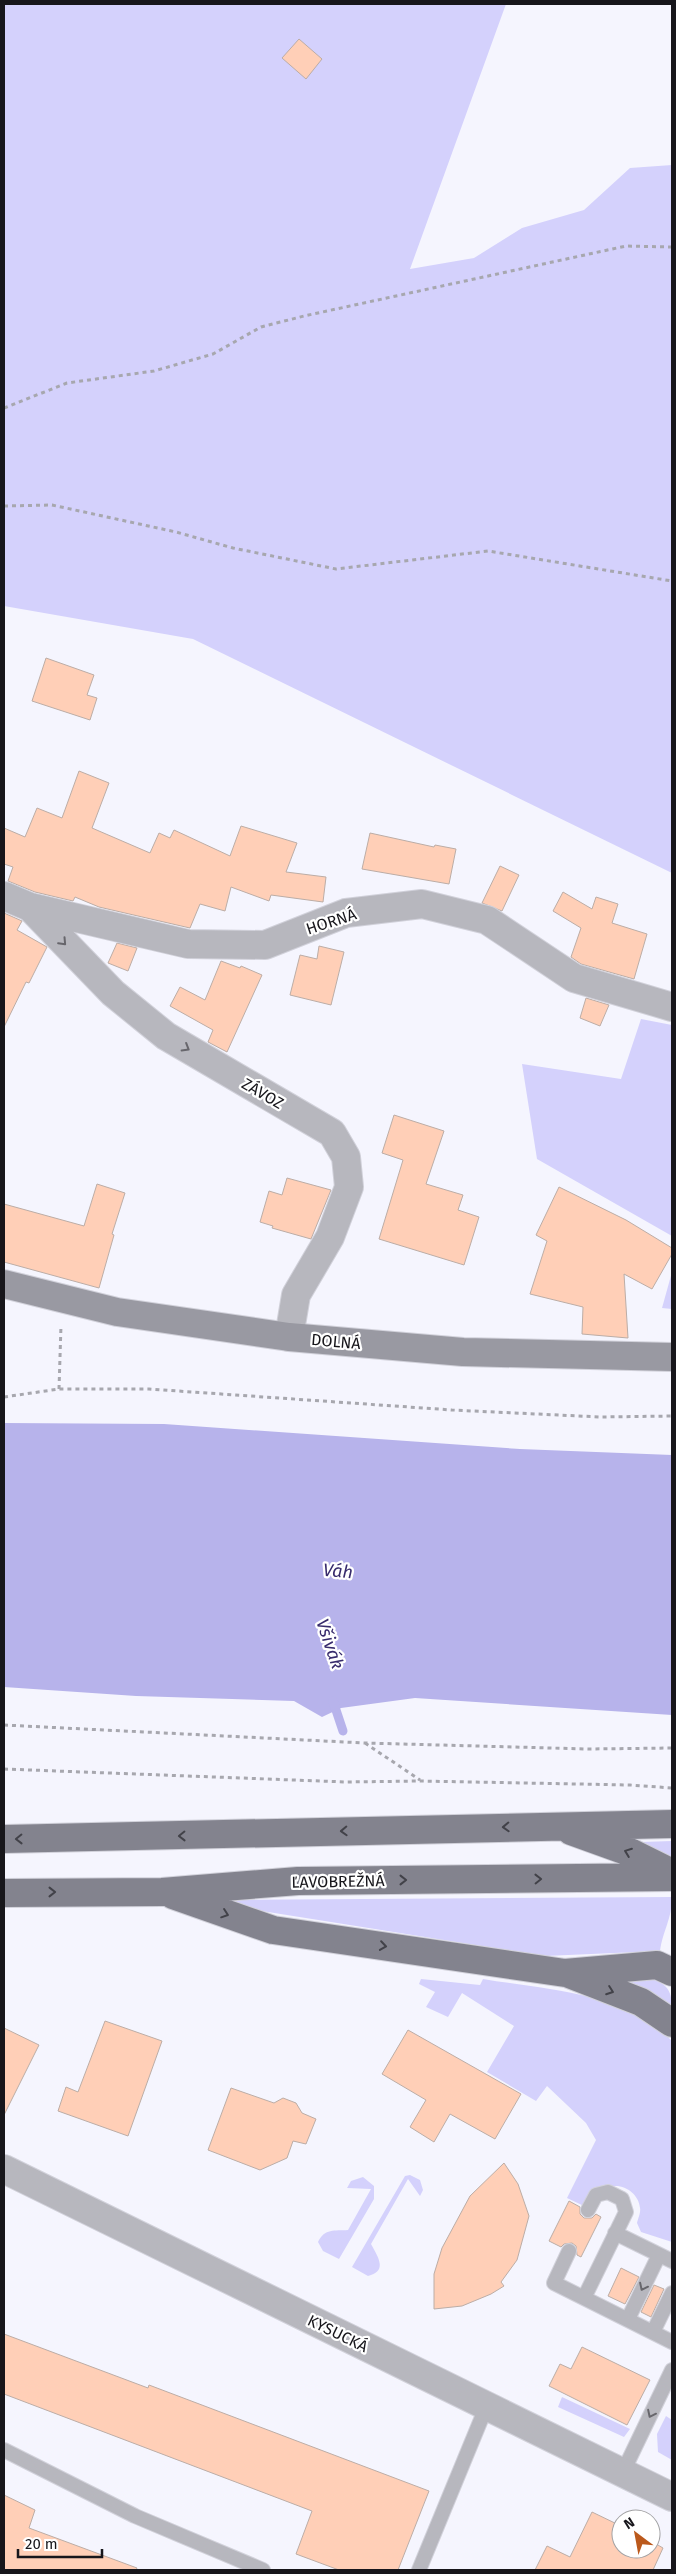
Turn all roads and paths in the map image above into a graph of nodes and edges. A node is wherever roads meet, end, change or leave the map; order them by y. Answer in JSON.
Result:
{"nodes":[{"id":1,"x":672,"y":247,"type":"edge"},
{"id":2,"x":4,"y":408,"type":"edge"},
{"id":3,"x":4,"y":506,"type":"edge"},
{"id":4,"x":672,"y":582,"type":"edge"},
{"id":5,"x":4,"y":896,"type":"edge"},
{"id":6,"x":30,"y":907,"type":"junction"},
{"id":7,"x":672,"y":1007,"type":"edge"},
{"id":8,"x":4,"y":1284,"type":"edge"},
{"id":9,"x":62,"y":1300,"type":"junction"},
{"id":10,"x":289,"y":1337,"type":"junction"},
{"id":11,"x":672,"y":1356,"type":"edge"},
{"id":12,"x":59,"y":1389,"type":"junction"},
{"id":13,"x":4,"y":1398,"type":"edge"},
{"id":14,"x":672,"y":1416,"type":"edge"},
{"id":15,"x":4,"y":1725,"type":"edge"},
{"id":16,"x":365,"y":1743,"type":"junction"},
{"id":17,"x":672,"y":1748,"type":"edge"},
{"id":18,"x":4,"y":1769,"type":"edge"},
{"id":19,"x":420,"y":1781,"type":"junction"},
{"id":20,"x":672,"y":1788,"type":"edge"},
{"id":21,"x":672,"y":1824,"type":"edge"},
{"id":22,"x":555,"y":1826,"type":"junction"},
{"id":23,"x":4,"y":1839,"type":"edge"},
{"id":24,"x":672,"y":1873,"type":"edge"},
{"id":25,"x":672,"y":1877,"type":"edge"},
{"id":26,"x":162,"y":1892,"type":"junction"},
{"id":27,"x":4,"y":1893,"type":"edge"},
{"id":28,"x":672,"y":1972,"type":"edge"},
{"id":29,"x":565,"y":1973,"type":"junction"},
{"id":30,"x":672,"y":2023,"type":"edge"},
{"id":31,"x":4,"y":2169,"type":"edge"},
{"id":32,"x":588,"y":2210,"type":"dead end"},
{"id":33,"x":615,"y":2233,"type":"junction"},
{"id":34,"x":569,"y":2251,"type":"dead end"},
{"id":35,"x":659,"y":2255,"type":"junction"},
{"id":36,"x":672,"y":2261,"type":"edge"},
{"id":37,"x":672,"y":2293,"type":"edge"},
{"id":38,"x":584,"y":2298,"type":"junction"},
{"id":39,"x":628,"y":2320,"type":"junction"},
{"id":40,"x":654,"y":2332,"type":"junction"},
{"id":41,"x":672,"y":2342,"type":"edge"},
{"id":42,"x":672,"y":2370,"type":"edge"},
{"id":43,"x":487,"y":2405,"type":"junction"},
{"id":44,"x":4,"y":2450,"type":"edge"},
{"id":45,"x":622,"y":2474,"type":"junction"},
{"id":46,"x":672,"y":2497,"type":"edge"},
{"id":47,"x":263,"y":2570,"type":"edge"},
{"id":48,"x":419,"y":2570,"type":"edge"}],
"edges":[{"from":1,"to":2,"type":"path"},
{"from":3,"to":4,"type":"path"},
{"from":5,"to":6,"type":"street","name":"HORNÁ"},
{"from":6,"to":7,"type":"street","name":"HORNÁ"},
{"from":6,"to":10,"type":"street","name":"ZÁVOZ","one_way":true},
{"from":8,"to":9,"type":"main road","name":"DOLNÁ"},
{"from":9,"to":10,"type":"main road","name":"DOLNÁ"},
{"from":9,"to":12,"type":"path"},
{"from":10,"to":11,"type":"main road","name":"DOLNÁ"},
{"from":12,"to":13,"type":"path"},
{"from":12,"to":14,"type":"path"},
{"from":15,"to":16,"type":"path"},
{"from":16,"to":17,"type":"path"},
{"from":16,"to":19,"type":"path"},
{"from":18,"to":19,"type":"path"},
{"from":19,"to":20,"type":"path"},
{"from":21,"to":22,"type":"main road"},
{"from":22,"to":23,"type":"main road","one_way":true},
{"from":24,"to":22,"type":"main road","one_way":true},
{"from":26,"to":25,"type":"main road","name":"ĽAVOBREŽNÁ","one_way":true},
{"from":27,"to":26,"type":"main road","name":"ĽAVOBREŽNÁ","one_way":true},
{"from":26,"to":29,"type":"main road","one_way":true},
{"from":28,"to":29,"type":"main road"},
{"from":29,"to":30,"type":"main road","one_way":true},
{"from":31,"to":43,"type":"street","name":"KYSUCKÁ"},
{"from":32,"to":33,"type":"lane"},
{"from":33,"to":35,"type":"lane"},
{"from":33,"to":38,"type":"lane"},
{"from":34,"to":38,"type":"lane"},
{"from":35,"to":36,"type":"lane"},
{"from":35,"to":39,"type":"lane","one_way":true},
{"from":37,"to":40,"type":"lane"},
{"from":38,"to":39,"type":"lane"},
{"from":39,"to":40,"type":"lane"},
{"from":40,"to":41,"type":"lane"},
{"from":42,"to":45,"type":"lane","one_way":true},
{"from":43,"to":45,"type":"street","name":"KYSUCKÁ"},
{"from":43,"to":48,"type":"lane"},
{"from":44,"to":47,"type":"lane"},
{"from":45,"to":46,"type":"street","name":"KYSUCKÁ"}]}
